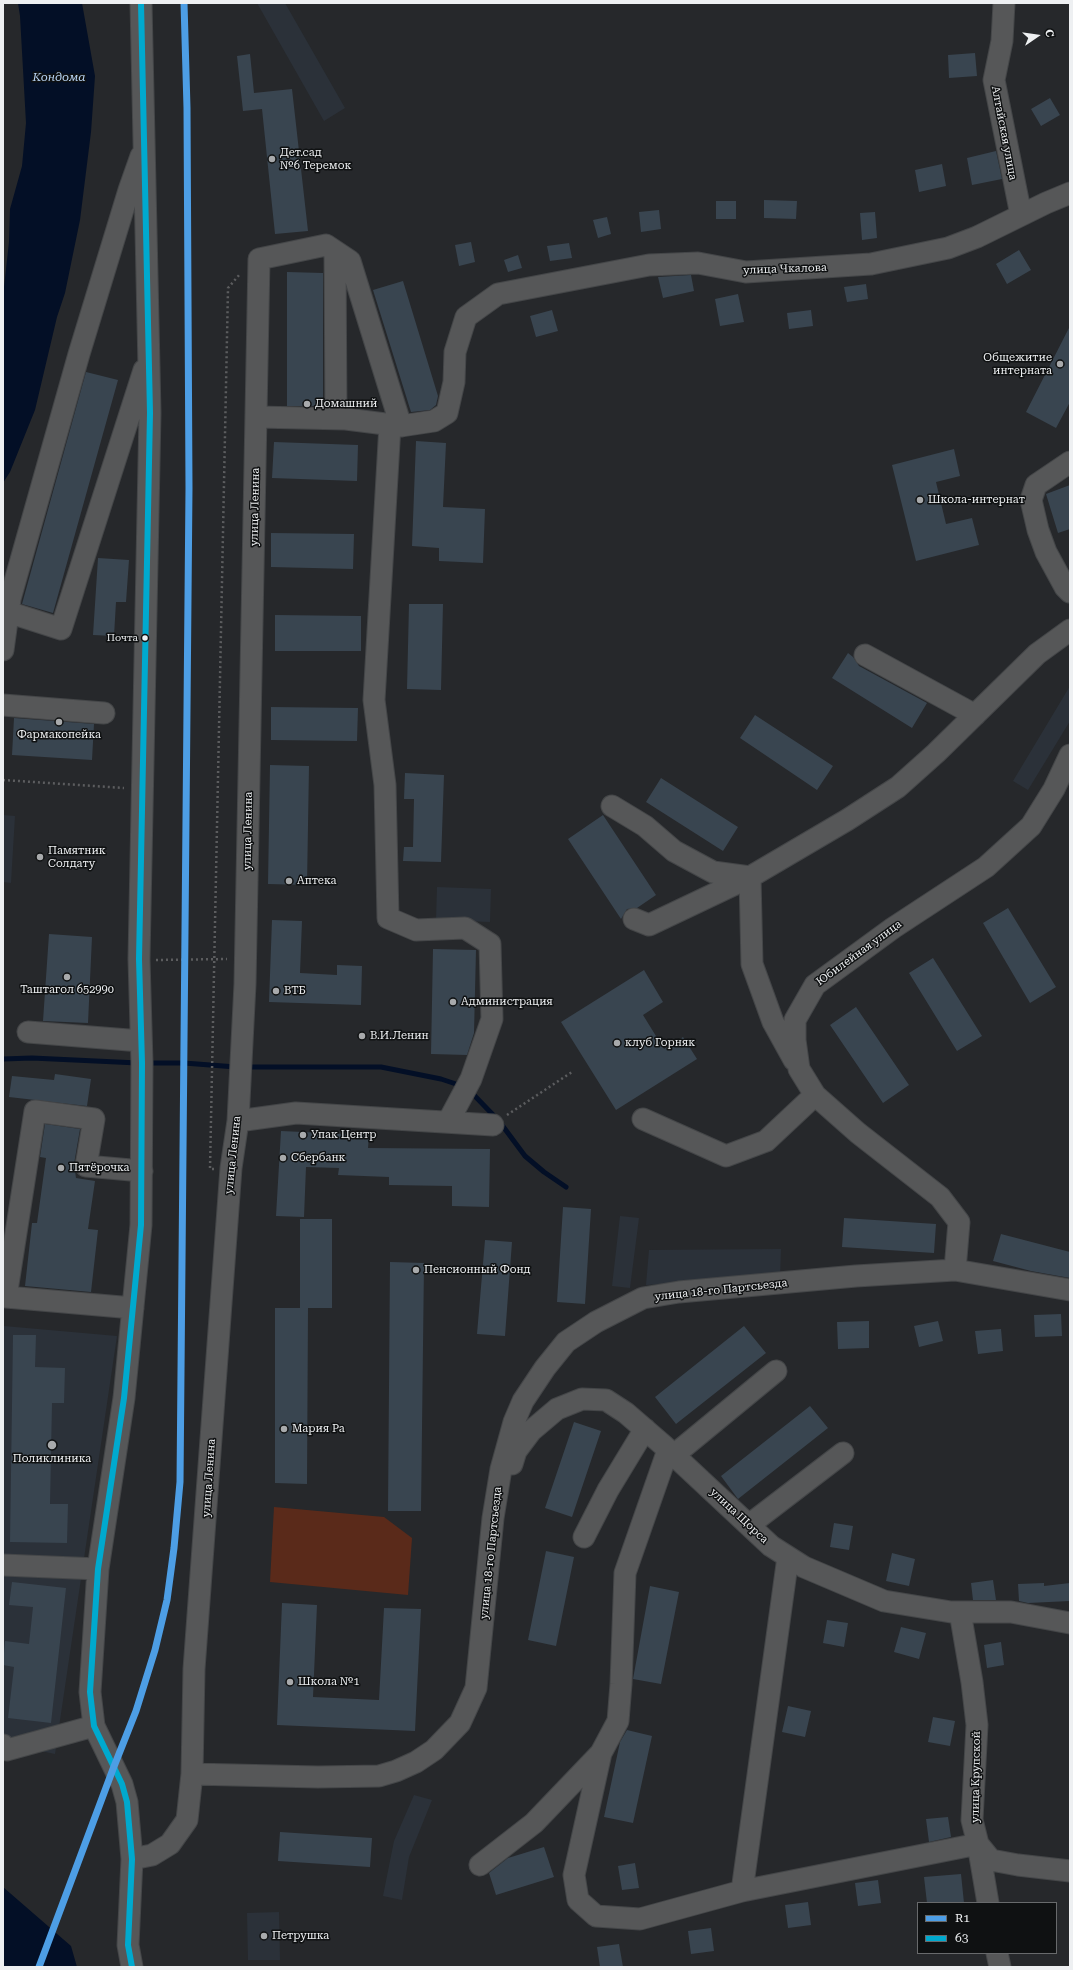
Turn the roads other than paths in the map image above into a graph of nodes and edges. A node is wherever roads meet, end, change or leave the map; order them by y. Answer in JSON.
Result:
{"nodes":[{"id":1,"x":141,"y":3,"type":"edge"},
{"id":2,"x":1004,"y":3,"type":"edge"},
{"id":3,"x":145,"y":144,"type":"junction"},
{"id":4,"x":1070,"y":193,"type":"edge"},
{"id":5,"x":1021,"y":215,"type":"junction"},
{"id":6,"x":330,"y":248,"type":"junction"},
{"id":7,"x":150,"y":351,"type":"junction"},
{"id":8,"x":257,"y":417,"type":"junction"},
{"id":9,"x":336,"y":418,"type":"junction"},
{"id":10,"x":395,"y":425,"type":"junction"},
{"id":11,"x":1070,"y":462,"type":"edge"},
{"id":12,"x":1070,"y":592,"type":"edge"},
{"id":13,"x":8,"y":612,"type":"junction"},
{"id":14,"x":1070,"y":630,"type":"edge"},
{"id":15,"x":3,"y":650,"type":"edge"},
{"id":16,"x":865,"y":655,"type":"dead end"},
{"id":17,"x":3,"y":705,"type":"edge"},
{"id":18,"x":104,"y":712,"type":"dead end"},
{"id":19,"x":975,"y":715,"type":"junction"},
{"id":20,"x":1070,"y":755,"type":"edge"},
{"id":21,"x":612,"y":806,"type":"dead end"},
{"id":22,"x":750,"y":877,"type":"junction"},
{"id":23,"x":634,"y":919,"type":"dead end"},
{"id":24,"x":28,"y":1032,"type":"dead end"},
{"id":25,"x":140,"y":1042,"type":"junction"},
{"id":26,"x":799,"y":1069,"type":"junction"},
{"id":27,"x":815,"y":1095,"type":"junction"},
{"id":28,"x":643,"y":1119,"type":"dead end"},
{"id":29,"x":238,"y":1121,"type":"junction"},
{"id":30,"x":448,"y":1122,"type":"junction"},
{"id":31,"x":493,"y":1125,"type":"road end"},
{"id":32,"x":142,"y":1170,"type":"junction"},
{"id":33,"x":955,"y":1270,"type":"junction"},
{"id":34,"x":1070,"y":1290,"type":"edge"},
{"id":35,"x":133,"y":1308,"type":"junction"},
{"id":36,"x":776,"y":1371,"type":"dead end"},
{"id":37,"x":645,"y":1429,"type":"junction"},
{"id":38,"x":671,"y":1453,"type":"junction"},
{"id":39,"x":844,"y":1453,"type":"dead end"},
{"id":40,"x":493,"y":1518,"type":"junction"},
{"id":41,"x":749,"y":1525,"type":"junction"},
{"id":42,"x":584,"y":1537,"type":"dead end"},
{"id":43,"x":788,"y":1557,"type":"junction"},
{"id":44,"x":3,"y":1565,"type":"edge"},
{"id":45,"x":98,"y":1569,"type":"junction"},
{"id":46,"x":960,"y":1612,"type":"junction"},
{"id":47,"x":1070,"y":1623,"type":"edge"},
{"id":48,"x":94,"y":1726,"type":"junction"},
{"id":49,"x":3,"y":1745,"type":"edge"},
{"id":50,"x":601,"y":1753,"type":"junction"},
{"id":51,"x":192,"y":1774,"type":"junction"},
{"id":52,"x":978,"y":1844,"type":"junction"},
{"id":53,"x":132,"y":1859,"type":"junction"},
{"id":54,"x":480,"y":1865,"type":"dead end"},
{"id":55,"x":1070,"y":1871,"type":"edge"},
{"id":56,"x":742,"y":1892,"type":"junction"},
{"id":57,"x":988,"y":1902,"type":"edge"},
{"id":58,"x":997,"y":1954,"type":"edge"},
{"id":59,"x":132,"y":1967,"type":"edge"},
{"id":60,"x":1000,"y":1967,"type":"edge"}],
"edges":[{"from":1,"to":3,"type":"street"},
{"from":2,"to":5,"type":"street","name":"Алтайская улица"},
{"from":3,"to":7,"type":"street"},
{"from":3,"to":13,"type":"street"},
{"from":4,"to":5,"type":"street","name":"улица Чкалова"},
{"from":5,"to":10,"type":"street","name":"улица Чкалова"},
{"from":6,"to":8,"type":"street","name":"улица Ленина"},
{"from":6,"to":9,"type":"street"},
{"from":6,"to":10,"type":"street"},
{"from":7,"to":13,"type":"street"},
{"from":7,"to":25,"type":"street"},
{"from":8,"to":9,"type":"street"},
{"from":8,"to":29,"type":"street","name":"улица Ленина"},
{"from":9,"to":10,"type":"street"},
{"from":10,"to":30,"type":"street"},
{"from":11,"to":12,"type":"street"},
{"from":13,"to":15,"type":"street"},
{"from":14,"to":19,"type":"street"},
{"from":16,"to":19,"type":"street"},
{"from":17,"to":18,"type":"street"},
{"from":19,"to":22,"type":"street"},
{"from":20,"to":26,"type":"street","name":"Юбилейная улица"},
{"from":21,"to":22,"type":"street"},
{"from":22,"to":23,"type":"street"},
{"from":22,"to":26,"type":"street"},
{"from":24,"to":25,"type":"street"},
{"from":25,"to":32,"type":"street"},
{"from":26,"to":27,"type":"street","name":"Юбилейная улица"},
{"from":27,"to":28,"type":"street"},
{"from":27,"to":33,"type":"street","name":"Юбилейная улица"},
{"from":29,"to":30,"type":"street"},
{"from":29,"to":51,"type":"street","name":"улица Ленина"},
{"from":30,"to":31,"type":"street"},
{"from":32,"to":35,"type":"street"},
{"from":32,"to":35,"type":"street"},
{"from":33,"to":34,"type":"street","name":"улица 18-го Партсьезда"},
{"from":33,"to":40,"type":"street","name":"улица 18-го Партсьезда"},
{"from":35,"to":45,"type":"street"},
{"from":36,"to":38,"type":"street"},
{"from":37,"to":38,"type":"street","name":"улица Щорса"},
{"from":37,"to":40,"type":"street","name":"улица Щорса"},
{"from":37,"to":42,"type":"street"},
{"from":38,"to":41,"type":"street","name":"улица Щорса"},
{"from":38,"to":50,"type":"street"},
{"from":39,"to":41,"type":"street"},
{"from":40,"to":51,"type":"street","name":"улица 18-го Партсьезда"},
{"from":41,"to":43,"type":"street","name":"улица Щорса"},
{"from":43,"to":46,"type":"street","name":"улица Щорса"},
{"from":43,"to":56,"type":"street"},
{"from":44,"to":45,"type":"street"},
{"from":45,"to":48,"type":"street"},
{"from":46,"to":47,"type":"street","name":"улица Щорса"},
{"from":46,"to":52,"type":"street","name":"улица Крупской"},
{"from":48,"to":49,"type":"street"},
{"from":48,"to":53,"type":"street"},
{"from":50,"to":54,"type":"street"},
{"from":50,"to":56,"type":"street"},
{"from":51,"to":53,"type":"street","name":"улица Ленина"},
{"from":52,"to":55,"type":"street","name":"улица Крупской"},
{"from":52,"to":56,"type":"street"},
{"from":52,"to":57,"type":"street"},
{"from":53,"to":59,"type":"street"},
{"from":58,"to":60,"type":"street"}]}
